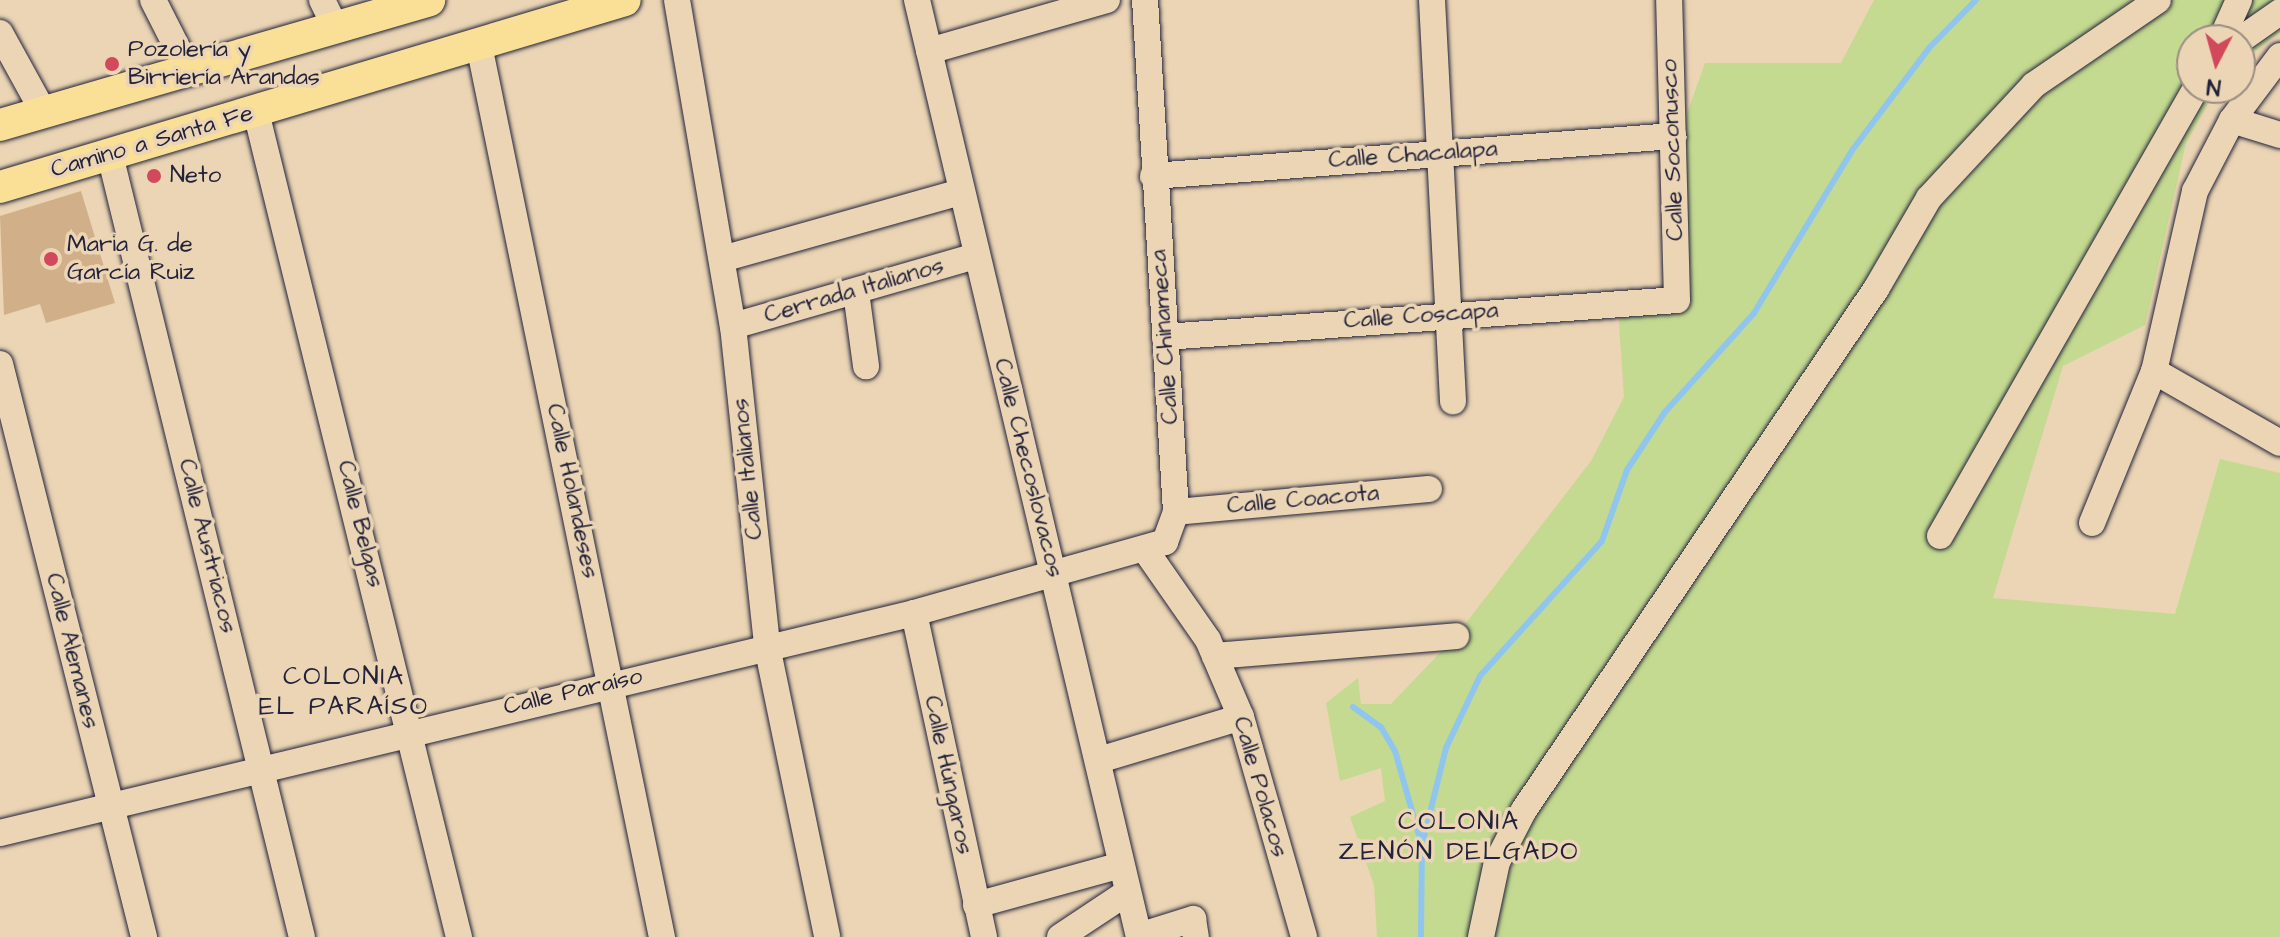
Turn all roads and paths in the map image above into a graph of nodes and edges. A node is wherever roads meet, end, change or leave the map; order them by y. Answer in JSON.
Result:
{"nodes":[{"id":1,"x":153,"y":0,"type":"edge"},
{"id":2,"x":429,"y":0,"type":"edge"},
{"id":3,"x":625,"y":0,"type":"edge"},
{"id":4,"x":677,"y":0,"type":"edge"},
{"id":5,"x":917,"y":0,"type":"edge"},
{"id":6,"x":1107,"y":0,"type":"edge"},
{"id":7,"x":1145,"y":0,"type":"edge"},
{"id":8,"x":1432,"y":0,"type":"edge"},
{"id":9,"x":1669,"y":0,"type":"edge"},
{"id":10,"x":2158,"y":0,"type":"edge"},
{"id":11,"x":2239,"y":0,"type":"edge"},
{"id":12,"x":2280,"y":12,"type":"edge"},
{"id":13,"x":328,"y":14,"type":"edge"},
{"id":14,"x":2228,"y":24,"type":"edge"},
{"id":15,"x":2256,"y":29,"type":"edge"},
{"id":16,"x":0,"y":33,"type":"edge"},
{"id":17,"x":479,"y":45,"type":"junction"},
{"id":18,"x":929,"y":51,"type":"junction"},
{"id":19,"x":2280,"y":56,"type":"edge"},
{"id":20,"x":189,"y":71,"type":"junction"},
{"id":21,"x":2187,"y":104,"type":"edge"},
{"id":22,"x":256,"y":112,"type":"junction"},
{"id":23,"x":44,"y":113,"type":"junction"},
{"id":24,"x":2232,"y":120,"type":"junction"},
{"id":25,"x":0,"y":125,"type":"edge"},
{"id":26,"x":2280,"y":135,"type":"edge"},
{"id":27,"x":1673,"y":136,"type":"junction"},
{"id":28,"x":1442,"y":153,"type":"junction"},
{"id":29,"x":110,"y":155,"type":"junction"},
{"id":30,"x":1153,"y":176,"type":"junction"},
{"id":31,"x":0,"y":187,"type":"edge"},
{"id":32,"x":960,"y":192,"type":"junction"},
{"id":33,"x":975,"y":256,"type":"junction"},
{"id":34,"x":722,"y":259,"type":"junction"},
{"id":35,"x":856,"y":292,"type":"junction"},
{"id":36,"x":1677,"y":300,"type":"joint"},
{"id":37,"x":1448,"y":313,"type":"junction"},
{"id":38,"x":733,"y":326,"type":"junction"},
{"id":39,"x":1165,"y":337,"type":"junction"},
{"id":40,"x":0,"y":364,"type":"edge"},
{"id":41,"x":866,"y":366,"type":"dead end"},
{"id":42,"x":2154,"y":371,"type":"junction"},
{"id":43,"x":1453,"y":401,"type":"dead end"},
{"id":44,"x":2280,"y":443,"type":"edge"},
{"id":45,"x":1429,"y":489,"type":"dead end"},
{"id":46,"x":1176,"y":512,"type":"junction"},
{"id":47,"x":2092,"y":523,"type":"dead end"},
{"id":48,"x":1940,"y":536,"type":"dead end"},
{"id":49,"x":1146,"y":551,"type":"junction"},
{"id":50,"x":1055,"y":576,"type":"junction"},
{"id":51,"x":914,"y":613,"type":"junction"},
{"id":52,"x":1456,"y":636,"type":"dead end"},
{"id":53,"x":767,"y":646,"type":"junction"},
{"id":54,"x":1212,"y":648,"type":"junction"},
{"id":55,"x":612,"y":683,"type":"junction"},
{"id":56,"x":1241,"y":717,"type":"junction"},
{"id":57,"x":413,"y":730,"type":"junction"},
{"id":58,"x":1099,"y":760,"type":"junction"},
{"id":59,"x":263,"y":767,"type":"junction"},
{"id":60,"x":111,"y":805,"type":"junction"},
{"id":61,"x":0,"y":833,"type":"edge"},
{"id":62,"x":1118,"y":866,"type":"junction"},
{"id":63,"x":1125,"y":894,"type":"junction"},
{"id":64,"x":976,"y":905,"type":"junction"},
{"id":65,"x":1194,"y":928,"type":"edge"},
{"id":66,"x":144,"y":937,"type":"edge"},
{"id":67,"x":302,"y":937,"type":"edge"},
{"id":68,"x":459,"y":937,"type":"edge"},
{"id":69,"x":662,"y":937,"type":"edge"},
{"id":70,"x":827,"y":937,"type":"edge"},
{"id":71,"x":984,"y":937,"type":"edge"},
{"id":72,"x":1060,"y":937,"type":"edge"},
{"id":73,"x":1139,"y":937,"type":"edge"},
{"id":74,"x":1304,"y":937,"type":"edge"},
{"id":75,"x":1481,"y":937,"type":"edge"}],
"edges":[{"from":1,"to":20,"type":"street"},
{"from":2,"to":13,"type":"main road"},
{"from":3,"to":17,"type":"main road","name":"Camino a Santa Fe"},
{"from":4,"to":34,"type":"street","name":"Calle Italianos"},
{"from":5,"to":18,"type":"street","name":"Calle Checoslovacos"},
{"from":6,"to":18,"type":"street"},
{"from":7,"to":30,"type":"street","name":"Calle Chinameca"},
{"from":8,"to":28,"type":"street"},
{"from":9,"to":27,"type":"street","name":"Calle Soconusco"},
{"from":10,"to":75,"type":"street"},
{"from":11,"to":14,"type":"street"},
{"from":12,"to":15,"type":"street"},
{"from":13,"to":20,"type":"main road"},
{"from":16,"to":23,"type":"street"},
{"from":17,"to":22,"type":"main road","name":"Camino a Santa Fe"},
{"from":17,"to":55,"type":"street","name":"Calle Holandeses"},
{"from":18,"to":32,"type":"street","name":"Calle Checoslovacos"},
{"from":19,"to":24,"type":"street"},
{"from":20,"to":23,"type":"main road"},
{"from":21,"to":48,"type":"street"},
{"from":22,"to":29,"type":"main road","name":"Camino a Santa Fe"},
{"from":22,"to":57,"type":"street","name":"Calle Belgas"},
{"from":23,"to":25,"type":"main road"},
{"from":24,"to":26,"type":"street"},
{"from":24,"to":42,"type":"street"},
{"from":27,"to":28,"type":"street","name":"Calle Chacalapa"},
{"from":27,"to":36,"type":"street","name":"Calle Soconusco"},
{"from":28,"to":30,"type":"street","name":"Calle Chacalapa"},
{"from":28,"to":37,"type":"street"},
{"from":29,"to":31,"type":"main road","name":"Camino a Santa Fe"},
{"from":29,"to":59,"type":"street","name":"Calle Austriacos"},
{"from":30,"to":39,"type":"street","name":"Calle Chinameca"},
{"from":32,"to":33,"type":"street","name":"Calle Checoslovacos"},
{"from":32,"to":34,"type":"street"},
{"from":33,"to":35,"type":"street","name":"Cerrada Italianos"},
{"from":33,"to":50,"type":"street","name":"Calle Checoslovacos"},
{"from":34,"to":38,"type":"street","name":"Calle Italianos"},
{"from":35,"to":38,"type":"street","name":"Cerrada Italianos"},
{"from":35,"to":41,"type":"street"},
{"from":36,"to":37,"type":"street","name":"Calle Coscapa"},
{"from":37,"to":39,"type":"street","name":"Calle Coscapa"},
{"from":37,"to":43,"type":"street"},
{"from":38,"to":53,"type":"street","name":"Calle Italianos"},
{"from":39,"to":46,"type":"street","name":"Calle Chinameca"},
{"from":40,"to":60,"type":"street","name":"Calle Alemanes"},
{"from":42,"to":44,"type":"street"},
{"from":42,"to":47,"type":"street"},
{"from":45,"to":46,"type":"street","name":"Calle Coacota"},
{"from":46,"to":49,"type":"street"},
{"from":49,"to":50,"type":"street","name":"Calle Paraíso"},
{"from":49,"to":54,"type":"street"},
{"from":50,"to":51,"type":"street","name":"Calle Paraíso"},
{"from":50,"to":58,"type":"street","name":"Calle Checoslovacos"},
{"from":51,"to":53,"type":"street","name":"Calle Paraíso"},
{"from":51,"to":64,"type":"street","name":"Calle Húngaros"},
{"from":52,"to":54,"type":"street"},
{"from":53,"to":55,"type":"street","name":"Calle Paraíso"},
{"from":53,"to":70,"type":"street","name":"Calle Italianos"},
{"from":54,"to":56,"type":"street","name":"Calle Polacos"},
{"from":55,"to":57,"type":"street","name":"Calle Paraíso"},
{"from":55,"to":69,"type":"street","name":"Calle Holandeses"},
{"from":56,"to":58,"type":"street"},
{"from":56,"to":74,"type":"street","name":"Calle Polacos"},
{"from":57,"to":59,"type":"street","name":"Calle Paraíso"},
{"from":57,"to":68,"type":"street","name":"Calle Belgas"},
{"from":58,"to":62,"type":"street","name":"Calle Checoslovacos"},
{"from":59,"to":60,"type":"street","name":"Calle Paraíso"},
{"from":59,"to":67,"type":"street","name":"Calle Austriacos"},
{"from":60,"to":61,"type":"street","name":"Calle Paraíso"},
{"from":60,"to":66,"type":"street","name":"Calle Alemanes"},
{"from":62,"to":63,"type":"street","name":"Calle Checoslovacos"},
{"from":62,"to":64,"type":"street"},
{"from":63,"to":72,"type":"street"},
{"from":63,"to":73,"type":"street","name":"Calle Checoslovacos"},
{"from":64,"to":71,"type":"street","name":"Calle Húngaros"},
{"from":65,"to":73,"type":"street","name":"Calle Checoslovacos"}]}
